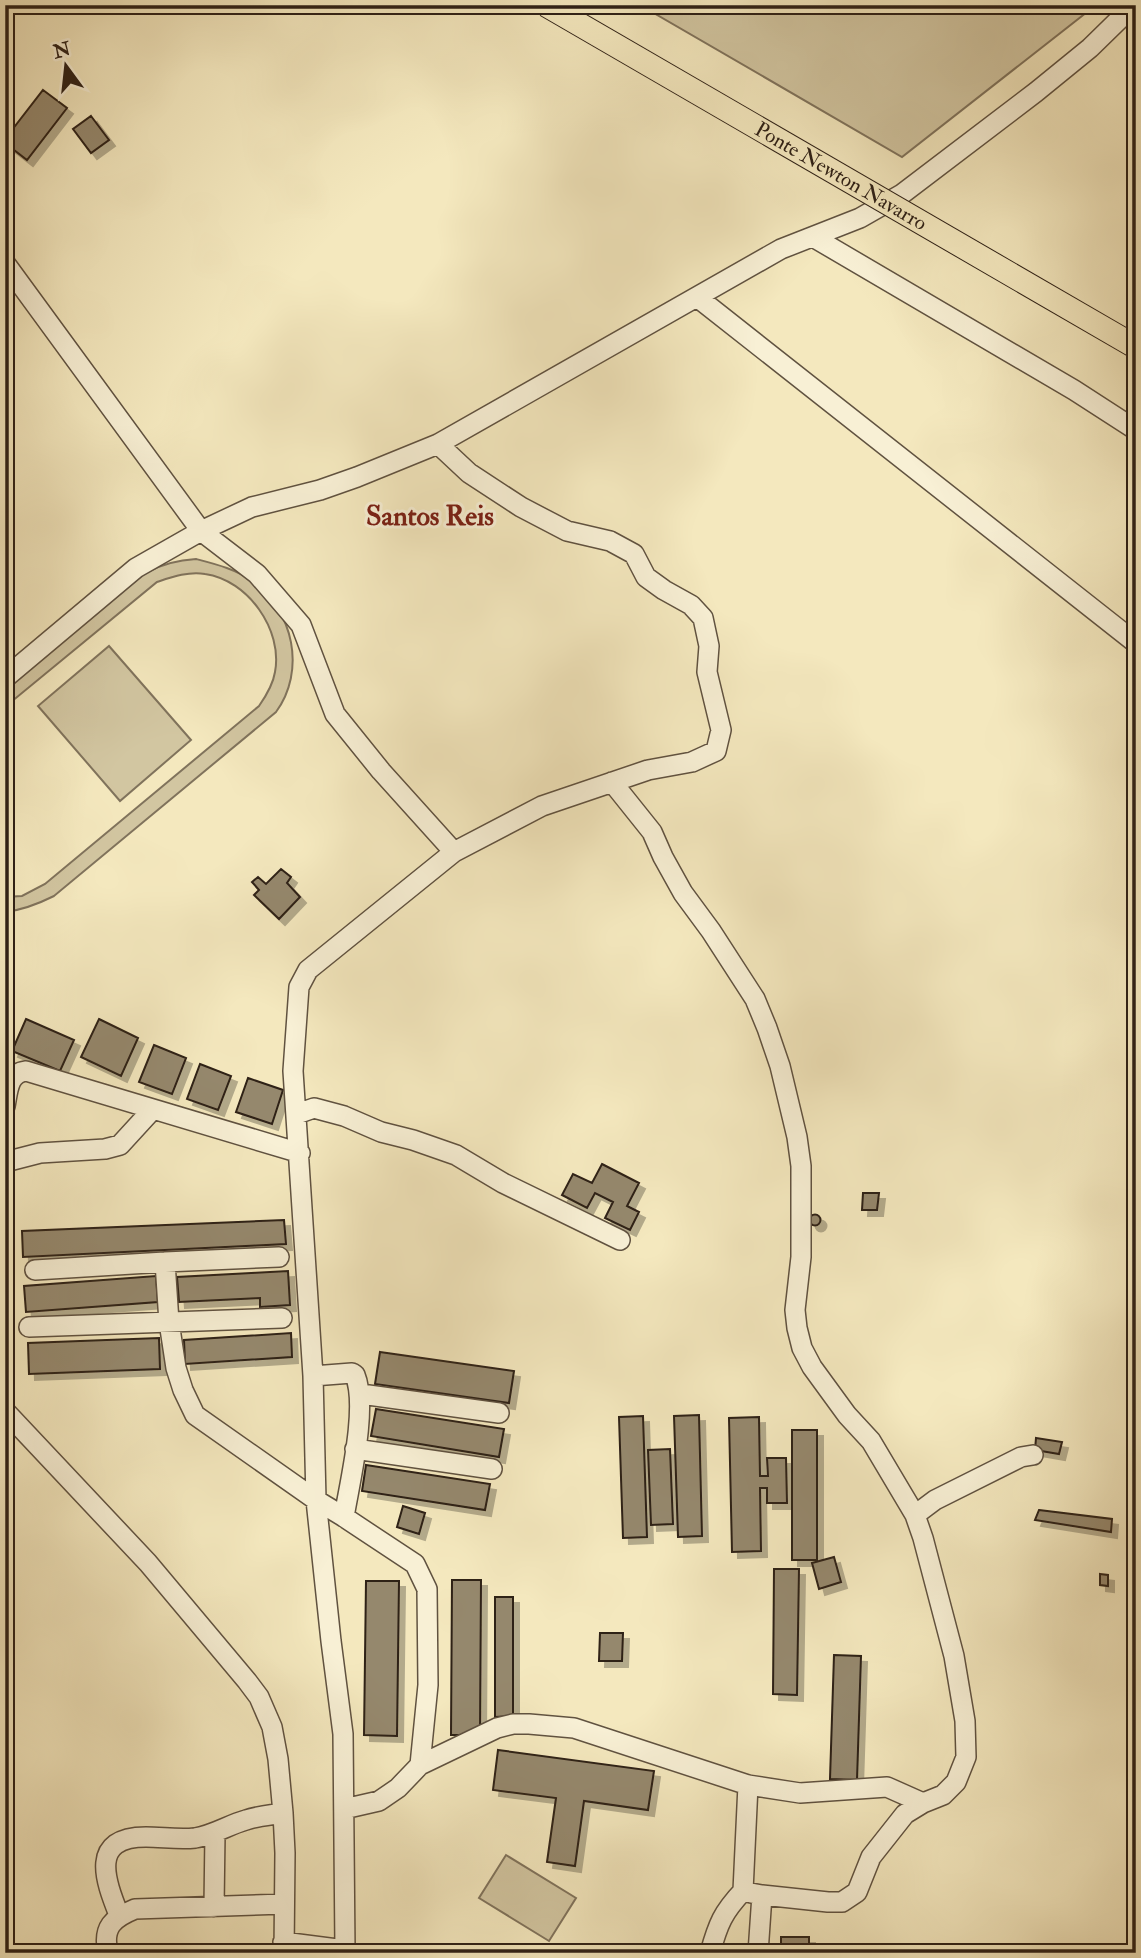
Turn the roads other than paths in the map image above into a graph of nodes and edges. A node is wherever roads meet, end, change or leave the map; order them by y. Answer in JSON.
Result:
{"nodes":[{"id":1,"x":546,"y":5,"type":"edge"},
{"id":2,"x":569,"y":5,"type":"edge"},
{"id":3,"x":1134,"y":5,"type":"edge"},
{"id":4,"x":813,"y":237,"type":"junction"},
{"id":5,"x":5,"y":263,"type":"edge"},
{"id":6,"x":697,"y":297,"type":"junction"},
{"id":7,"x":1136,"y":331,"type":"edge"},
{"id":8,"x":1136,"y":348,"type":"edge"},
{"id":9,"x":1136,"y":430,"type":"edge"},
{"id":10,"x":438,"y":444,"type":"junction"},
{"id":11,"x":201,"y":531,"type":"junction"},
{"id":12,"x":1136,"y":643,"type":"edge"},
{"id":13,"x":5,"y":678,"type":"edge"},
{"id":14,"x":612,"y":782,"type":"junction"},
{"id":15,"x":454,"y":852,"type":"junction"},
{"id":16,"x":5,"y":1106,"type":"edge"},
{"id":17,"x":153,"y":1110,"type":"junction"},
{"id":18,"x":297,"y":1114,"type":"junction"},
{"id":19,"x":300,"y":1153,"type":"junction"},
{"id":20,"x":5,"y":1163,"type":"edge"},
{"id":21,"x":620,"y":1241,"type":"dead end"},
{"id":22,"x":279,"y":1257,"type":"dead end"},
{"id":23,"x":165,"y":1262,"type":"junction"},
{"id":24,"x":35,"y":1270,"type":"dead end"},
{"id":25,"x":282,"y":1318,"type":"dead end"},
{"id":26,"x":169,"y":1322,"type":"junction"},
{"id":27,"x":29,"y":1327,"type":"dead end"},
{"id":28,"x":313,"y":1376,"type":"junction"},
{"id":29,"x":361,"y":1394,"type":"junction"},
{"id":30,"x":5,"y":1411,"type":"edge"},
{"id":31,"x":499,"y":1413,"type":"dead end"},
{"id":32,"x":355,"y":1448,"type":"junction"},
{"id":33,"x":1033,"y":1455,"type":"dead end"},
{"id":34,"x":492,"y":1469,"type":"dead end"},
{"id":35,"x":316,"y":1500,"type":"junction"},
{"id":36,"x":915,"y":1514,"type":"junction"},
{"id":37,"x":344,"y":1517,"type":"junction"},
{"id":38,"x":421,"y":1765,"type":"junction"},
{"id":39,"x":748,"y":1785,"type":"junction"},
{"id":40,"x":923,"y":1803,"type":"junction"},
{"id":41,"x":344,"y":1809,"type":"junction"},
{"id":42,"x":283,"y":1813,"type":"junction"},
{"id":43,"x":215,"y":1833,"type":"junction"},
{"id":44,"x":753,"y":1893,"type":"junction"},
{"id":45,"x":283,"y":1904,"type":"junction"},
{"id":46,"x":214,"y":1907,"type":"junction"},
{"id":47,"x":119,"y":1915,"type":"junction"},
{"id":48,"x":284,"y":1948,"type":"edge"},
{"id":49,"x":346,"y":1952,"type":"edge"},
{"id":50,"x":108,"y":1953,"type":"edge"},
{"id":51,"x":710,"y":1953,"type":"edge"},
{"id":52,"x":758,"y":1953,"type":"edge"}],
"edges":[{"from":1,"to":8,"type":"main road","name":"Ponte Newton Navarro","bridge":true},
{"from":2,"to":7,"type":"main road","name":"Ponte Newton Navarro"},
{"from":3,"to":4,"type":"street"},
{"from":4,"to":6,"type":"street"},
{"from":4,"to":9,"type":"street"},
{"from":5,"to":11,"type":"street"},
{"from":6,"to":10,"type":"street"},
{"from":6,"to":12,"type":"street"},
{"from":10,"to":11,"type":"street"},
{"from":10,"to":14,"type":"street"},
{"from":11,"to":13,"type":"street"},
{"from":11,"to":15,"type":"street"},
{"from":14,"to":15,"type":"street"},
{"from":14,"to":36,"type":"street"},
{"from":15,"to":18,"type":"street"},
{"from":16,"to":17,"type":"street"},
{"from":17,"to":19,"type":"street"},
{"from":17,"to":20,"type":"street"},
{"from":18,"to":19,"type":"street"},
{"from":18,"to":21,"type":"street"},
{"from":19,"to":28,"type":"street"},
{"from":22,"to":23,"type":"street"},
{"from":23,"to":24,"type":"street"},
{"from":23,"to":26,"type":"street"},
{"from":25,"to":26,"type":"street"},
{"from":26,"to":27,"type":"street"},
{"from":26,"to":35,"type":"street"},
{"from":28,"to":29,"type":"street"},
{"from":28,"to":35,"type":"street"},
{"from":29,"to":31,"type":"street"},
{"from":29,"to":32,"type":"street"},
{"from":30,"to":42,"type":"street"},
{"from":32,"to":34,"type":"street"},
{"from":32,"to":37,"type":"street"},
{"from":33,"to":36,"type":"street"},
{"from":35,"to":37,"type":"street"},
{"from":35,"to":41,"type":"street"},
{"from":36,"to":40,"type":"street"},
{"from":37,"to":38,"type":"street"},
{"from":38,"to":39,"type":"street"},
{"from":38,"to":41,"type":"street"},
{"from":39,"to":40,"type":"street"},
{"from":39,"to":44,"type":"street"},
{"from":40,"to":44,"type":"street"},
{"from":41,"to":49,"type":"street"},
{"from":42,"to":43,"type":"street"},
{"from":42,"to":45,"type":"street"},
{"from":43,"to":46,"type":"street"},
{"from":43,"to":47,"type":"street"},
{"from":44,"to":51,"type":"street"},
{"from":44,"to":52,"type":"street"},
{"from":45,"to":46,"type":"street"},
{"from":45,"to":48,"type":"street"},
{"from":46,"to":47,"type":"street"},
{"from":47,"to":50,"type":"street"},
{"from":48,"to":49,"type":"street"}]}
